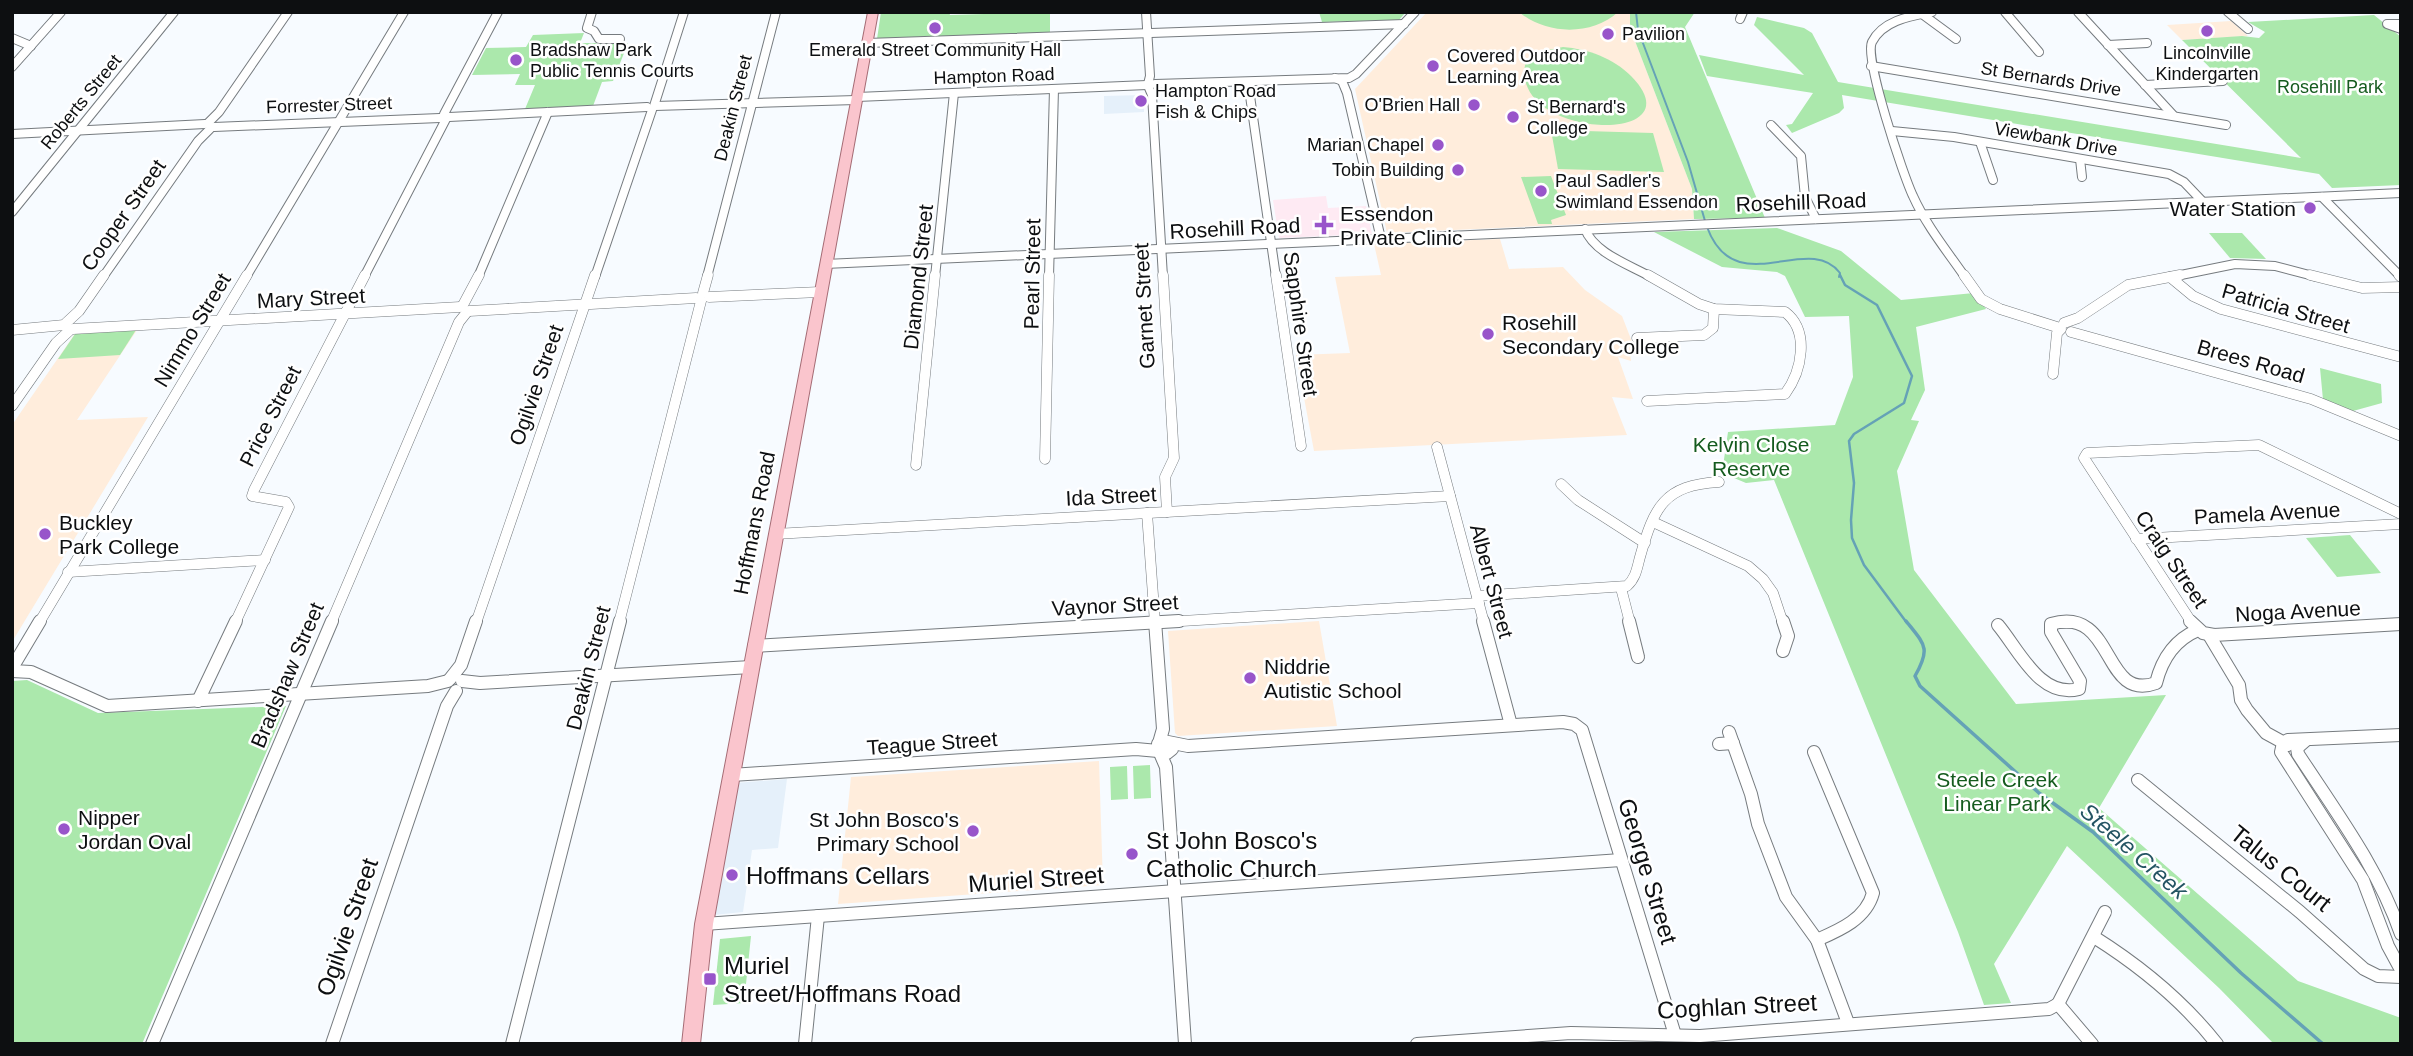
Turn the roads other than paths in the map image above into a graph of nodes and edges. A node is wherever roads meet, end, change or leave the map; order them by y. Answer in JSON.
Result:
{"nodes":[{"id":1,"x":61,"y":12,"type":"edge"},
{"id":2,"x":174,"y":12,"type":"edge"},
{"id":3,"x":288,"y":12,"type":"edge"},
{"id":4,"x":404,"y":12,"type":"edge"},
{"id":5,"x":498,"y":12,"type":"edge"},
{"id":6,"x":592,"y":12,"type":"edge"},
{"id":7,"x":684,"y":12,"type":"edge"},
{"id":8,"x":776,"y":12,"type":"edge"},
{"id":9,"x":873,"y":12,"type":"edge"},
{"id":10,"x":1146,"y":12,"type":"edge"},
{"id":11,"x":1415,"y":12,"type":"edge"},
{"id":12,"x":1932,"y":12,"type":"edge"},
{"id":13,"x":2005,"y":12,"type":"edge"},
{"id":14,"x":2078,"y":12,"type":"edge"},
{"id":15,"x":2228,"y":12,"type":"edge"},
{"id":16,"x":1922,"y":14,"type":"edge"},
{"id":17,"x":2388,"y":19,"type":"dead end"},
{"id":18,"x":1404,"y":24,"type":"junction"},
{"id":19,"x":2400,"y":28,"type":"edge"},
{"id":20,"x":2248,"y":29,"type":"dead end"},
{"id":21,"x":1147,"y":33,"type":"junction"},
{"id":22,"x":12,"y":38,"type":"edge"},
{"id":23,"x":620,"y":39,"type":"dead end"},
{"id":24,"x":1956,"y":40,"type":"dead end"},
{"id":25,"x":867,"y":43,"type":"junction"},
{"id":26,"x":2147,"y":43,"type":"dead end"},
{"id":27,"x":2108,"y":44,"type":"junction"},
{"id":28,"x":31,"y":46,"type":"junction"},
{"id":29,"x":2039,"y":52,"type":"dead end"},
{"id":30,"x":12,"y":66,"type":"edge"},
{"id":31,"x":1871,"y":66,"type":"junction"},
{"id":32,"x":1335,"y":78,"type":"junction"},
{"id":33,"x":2223,"y":81,"type":"dead end"},
{"id":34,"x":1248,"y":82,"type":"junction"},
{"id":35,"x":2145,"y":85,"type":"junction"},
{"id":36,"x":1151,"y":86,"type":"junction"},
{"id":37,"x":1054,"y":89,"type":"junction"},
{"id":38,"x":954,"y":93,"type":"junction"},
{"id":39,"x":856,"y":98,"type":"junction"},
{"id":40,"x":752,"y":104,"type":"junction"},
{"id":41,"x":651,"y":108,"type":"junction"},
{"id":42,"x":548,"y":112,"type":"junction"},
{"id":43,"x":2173,"y":115,"type":"junction"},
{"id":44,"x":445,"y":116,"type":"junction"},
{"id":45,"x":338,"y":121,"type":"junction"},
{"id":46,"x":1771,"y":125,"type":"dead end"},
{"id":47,"x":2226,"y":125,"type":"dead end"},
{"id":48,"x":209,"y":126,"type":"junction"},
{"id":49,"x":78,"y":131,"type":"junction"},
{"id":50,"x":1892,"y":131,"type":"junction"},
{"id":51,"x":12,"y":134,"type":"edge"},
{"id":52,"x":1980,"y":142,"type":"junction"},
{"id":53,"x":2080,"y":159,"type":"junction"},
{"id":54,"x":2082,"y":177,"type":"dead end"},
{"id":55,"x":1993,"y":180,"type":"dead end"},
{"id":56,"x":2401,"y":193,"type":"edge"},
{"id":57,"x":2322,"y":197,"type":"junction"},
{"id":58,"x":2204,"y":203,"type":"junction"},
{"id":59,"x":12,"y":212,"type":"edge"},
{"id":60,"x":1925,"y":215,"type":"junction"},
{"id":61,"x":1816,"y":219,"type":"junction"},
{"id":62,"x":1586,"y":229,"type":"junction"},
{"id":63,"x":1381,"y":239,"type":"junction"},
{"id":64,"x":1271,"y":244,"type":"junction"},
{"id":65,"x":1162,"y":248,"type":"junction"},
{"id":66,"x":1050,"y":253,"type":"junction"},
{"id":67,"x":937,"y":258,"type":"junction"},
{"id":68,"x":825,"y":264,"type":"junction"},
{"id":69,"x":2170,"y":277,"type":"junction"},
{"id":70,"x":2401,"y":277,"type":"edge"},
{"id":71,"x":2401,"y":287,"type":"edge"},
{"id":72,"x":820,"y":292,"type":"junction"},
{"id":73,"x":702,"y":297,"type":"junction"},
{"id":74,"x":584,"y":303,"type":"junction"},
{"id":75,"x":464,"y":309,"type":"junction"},
{"id":76,"x":1714,"y":309,"type":"junction"},
{"id":77,"x":344,"y":314,"type":"junction"},
{"id":78,"x":219,"y":320,"type":"junction"},
{"id":79,"x":68,"y":327,"type":"junction"},
{"id":80,"x":2066,"y":328,"type":"junction"},
{"id":81,"x":12,"y":330,"type":"edge"},
{"id":82,"x":1636,"y":338,"type":"dead end"},
{"id":83,"x":2401,"y":357,"type":"edge"},
{"id":84,"x":2053,"y":374,"type":"dead end"},
{"id":85,"x":1647,"y":401,"type":"dead end"},
{"id":86,"x":12,"y":406,"type":"edge"},
{"id":87,"x":2401,"y":436,"type":"edge"},
{"id":88,"x":1301,"y":446,"type":"dead end"},
{"id":89,"x":1437,"y":447,"type":"dead end"},
{"id":90,"x":1045,"y":458,"type":"dead end"},
{"id":91,"x":916,"y":465,"type":"dead end"},
{"id":92,"x":1719,"y":482,"type":"dead end"},
{"id":93,"x":1562,"y":484,"type":"dead end"},
{"id":94,"x":1450,"y":496,"type":"junction"},
{"id":95,"x":1167,"y":512,"type":"junction"},
{"id":96,"x":1147,"y":513,"type":"junction"},
{"id":97,"x":2401,"y":514,"type":"edge"},
{"id":98,"x":1653,"y":523,"type":"junction"},
{"id":99,"x":2401,"y":524,"type":"edge"},
{"id":100,"x":775,"y":534,"type":"junction"},
{"id":101,"x":2136,"y":539,"type":"junction"},
{"id":102,"x":1645,"y":543,"type":"junction"},
{"id":103,"x":265,"y":560,"type":"junction"},
{"id":104,"x":68,"y":572,"type":"junction"},
{"id":105,"x":1621,"y":588,"type":"junction"},
{"id":106,"x":1478,"y":599,"type":"junction"},
{"id":107,"x":1155,"y":622,"type":"junction"},
{"id":108,"x":2401,"y":624,"type":"edge"},
{"id":109,"x":1998,"y":625,"type":"dead end"},
{"id":110,"x":2204,"y":632,"type":"junction"},
{"id":111,"x":754,"y":646,"type":"junction"},
{"id":112,"x":1783,"y":651,"type":"dead end"},
{"id":113,"x":1638,"y":657,"type":"dead end"},
{"id":114,"x":751,"y":667,"type":"junction"},
{"id":115,"x":12,"y":669,"type":"edge"},
{"id":116,"x":606,"y":676,"type":"junction"},
{"id":117,"x":454,"y":685,"type":"junction"},
{"id":118,"x":300,"y":695,"type":"junction"},
{"id":119,"x":198,"y":701,"type":"junction"},
{"id":120,"x":1574,"y":724,"type":"joint"},
{"id":121,"x":1511,"y":725,"type":"junction"},
{"id":122,"x":2401,"y":735,"type":"edge"},
{"id":123,"x":2283,"y":743,"type":"junction"},
{"id":124,"x":1719,"y":744,"type":"dead end"},
{"id":125,"x":2301,"y":745,"type":"junction"},
{"id":126,"x":1164,"y":747,"type":"junction"},
{"id":127,"x":1813,"y":759,"type":"dead end"},
{"id":128,"x":731,"y":775,"type":"junction"},
{"id":129,"x":2138,"y":780,"type":"dead end"},
{"id":130,"x":1621,"y":860,"type":"junction"},
{"id":131,"x":1174,"y":892,"type":"junction"},
{"id":132,"x":2105,"y":912,"type":"dead end"},
{"id":133,"x":818,"y":916,"type":"junction"},
{"id":134,"x":704,"y":924,"type":"junction"},
{"id":135,"x":2401,"y":934,"type":"edge"},
{"id":136,"x":2094,"y":937,"type":"junction"},
{"id":137,"x":1817,"y":940,"type":"junction"},
{"id":138,"x":2401,"y":970,"type":"edge"},
{"id":139,"x":2401,"y":977,"type":"edge"},
{"id":140,"x":2058,"y":1004,"type":"junction"},
{"id":141,"x":1849,"y":1023,"type":"junction"},
{"id":142,"x":1675,"y":1035,"type":"junction"},
{"id":143,"x":1622,"y":1038,"type":"edge"},
{"id":144,"x":152,"y":1044,"type":"edge"},
{"id":145,"x":332,"y":1044,"type":"edge"},
{"id":146,"x":512,"y":1044,"type":"edge"},
{"id":147,"x":691,"y":1044,"type":"edge"},
{"id":148,"x":805,"y":1044,"type":"edge"},
{"id":149,"x":1185,"y":1044,"type":"edge"},
{"id":150,"x":1417,"y":1044,"type":"edge"},
{"id":151,"x":2092,"y":1044,"type":"edge"},
{"id":152,"x":2217,"y":1044,"type":"edge"}],
"edges":[{"from":1,"to":28,"type":"street"},
{"from":2,"to":49,"type":"street","name":"Roberts Street"},
{"from":3,"to":48,"type":"street","name":"Cooper Street"},
{"from":4,"to":45,"type":"street","name":"Nimmo Street"},
{"from":5,"to":44,"type":"street","name":"Price Street"},
{"from":6,"to":23,"type":"street"},
{"from":7,"to":41,"type":"street","name":"Ogilvie Street"},
{"from":8,"to":40,"type":"street","name":"Deakin Street"},
{"from":9,"to":25,"type":"main road","name":"Hoffmans Road"},
{"from":10,"to":21,"type":"street","name":"Garnet Street"},
{"from":11,"to":18,"type":"street","name":"Hampton Road"},
{"from":12,"to":16,"type":"street","name":"Brees Road"},
{"from":13,"to":29,"type":"street"},
{"from":14,"to":27,"type":"street"},
{"from":15,"to":20,"type":"street"},
{"from":16,"to":24,"type":"street"},
{"from":16,"to":31,"type":"street","name":"Brees Road"},
{"from":17,"to":19,"type":"street"},
{"from":18,"to":21,"type":"street"},
{"from":18,"to":32,"type":"street","name":"Hampton Road"},
{"from":21,"to":25,"type":"street"},
{"from":21,"to":36,"type":"street","name":"Garnet Street"},
{"from":22,"to":28,"type":"street"},
{"from":25,"to":39,"type":"main road","name":"Hoffmans Road"},
{"from":26,"to":27,"type":"street"},
{"from":27,"to":35,"type":"street"},
{"from":28,"to":30,"type":"street"},
{"from":31,"to":43,"type":"street","name":"St Bernards Drive"},
{"from":31,"to":50,"type":"street","name":"Brees Road"},
{"from":32,"to":34,"type":"street","name":"Hampton Road"},
{"from":32,"to":63,"type":"street"},
{"from":33,"to":35,"type":"street"},
{"from":34,"to":36,"type":"street","name":"Hampton Road"},
{"from":34,"to":64,"type":"street","name":"Sapphire Street"},
{"from":35,"to":43,"type":"street"},
{"from":36,"to":37,"type":"street","name":"Hampton Road"},
{"from":36,"to":65,"type":"street","name":"Garnet Street"},
{"from":37,"to":38,"type":"street","name":"Hampton Road"},
{"from":37,"to":66,"type":"street","name":"Pearl Street"},
{"from":38,"to":39,"type":"street","name":"Hampton Road"},
{"from":38,"to":67,"type":"street","name":"Diamond Street"},
{"from":39,"to":40,"type":"street","name":"Forrester Street"},
{"from":39,"to":68,"type":"main road","name":"Hoffmans Road"},
{"from":40,"to":41,"type":"street","name":"Forrester Street"},
{"from":40,"to":73,"type":"street","name":"Deakin Street"},
{"from":41,"to":42,"type":"street","name":"Forrester Street"},
{"from":41,"to":74,"type":"street","name":"Ogilvie Street"},
{"from":42,"to":44,"type":"street","name":"Forrester Street"},
{"from":42,"to":75,"type":"street","name":"Bradshaw Street"},
{"from":43,"to":47,"type":"street","name":"St Bernards Drive"},
{"from":44,"to":45,"type":"street","name":"Forrester Street"},
{"from":44,"to":77,"type":"street","name":"Price Street"},
{"from":45,"to":48,"type":"street","name":"Forrester Street"},
{"from":45,"to":78,"type":"street","name":"Nimmo Street"},
{"from":46,"to":61,"type":"street"},
{"from":48,"to":49,"type":"street","name":"Forrester Street"},
{"from":48,"to":79,"type":"street","name":"Cooper Street"},
{"from":49,"to":51,"type":"street","name":"Forrester Street"},
{"from":49,"to":59,"type":"street","name":"Roberts Street"},
{"from":50,"to":52,"type":"street","name":"Viewbank Drive"},
{"from":50,"to":60,"type":"street","name":"Brees Road"},
{"from":52,"to":53,"type":"street","name":"Viewbank Drive"},
{"from":52,"to":55,"type":"street"},
{"from":53,"to":54,"type":"street"},
{"from":53,"to":58,"type":"street","name":"Viewbank Drive"},
{"from":56,"to":57,"type":"street","name":"Rosehill Road"},
{"from":57,"to":58,"type":"street","name":"Rosehill Road"},
{"from":57,"to":70,"type":"street"},
{"from":58,"to":60,"type":"street","name":"Rosehill Road"},
{"from":60,"to":61,"type":"street","name":"Rosehill Road"},
{"from":60,"to":80,"type":"street","name":"Brees Road"},
{"from":61,"to":62,"type":"street","name":"Rosehill Road"},
{"from":62,"to":63,"type":"street","name":"Rosehill Road"},
{"from":62,"to":76,"type":"street"},
{"from":63,"to":64,"type":"street","name":"Rosehill Road"},
{"from":64,"to":65,"type":"street","name":"Rosehill Road"},
{"from":64,"to":88,"type":"street","name":"Sapphire Street"},
{"from":65,"to":66,"type":"street","name":"Rosehill Road"},
{"from":65,"to":95,"type":"street","name":"Garnet Street"},
{"from":66,"to":67,"type":"street","name":"Rosehill Road"},
{"from":66,"to":90,"type":"street","name":"Pearl Street"},
{"from":67,"to":68,"type":"street","name":"Rosehill Road"},
{"from":67,"to":91,"type":"street","name":"Diamond Street"},
{"from":68,"to":72,"type":"main road","name":"Hoffmans Road"},
{"from":69,"to":71,"type":"street"},
{"from":69,"to":80,"type":"street"},
{"from":69,"to":83,"type":"street","name":"Patricia Street"},
{"from":72,"to":73,"type":"street","name":"Mary Street"},
{"from":72,"to":100,"type":"main road","name":"Hoffmans Road"},
{"from":73,"to":74,"type":"street","name":"Mary Street"},
{"from":73,"to":116,"type":"street","name":"Deakin Street"},
{"from":74,"to":75,"type":"street","name":"Mary Street"},
{"from":74,"to":117,"type":"street","name":"Ogilvie Street"},
{"from":75,"to":77,"type":"street","name":"Mary Street"},
{"from":75,"to":118,"type":"street","name":"Bradshaw Street"},
{"from":76,"to":82,"type":"street"},
{"from":76,"to":85,"type":"street"},
{"from":77,"to":78,"type":"street","name":"Mary Street"},
{"from":77,"to":103,"type":"street","name":"Price Street"},
{"from":78,"to":79,"type":"street","name":"Mary Street"},
{"from":78,"to":104,"type":"street","name":"Nimmo Street"},
{"from":79,"to":81,"type":"street","name":"Mary Street"},
{"from":79,"to":86,"type":"street","name":"Cooper Street"},
{"from":80,"to":84,"type":"street"},
{"from":80,"to":87,"type":"street","name":"Brees Road"},
{"from":89,"to":94,"type":"street","name":"Albert Street"},
{"from":92,"to":98,"type":"street"},
{"from":93,"to":102,"type":"street"},
{"from":94,"to":95,"type":"street","name":"Ida Street"},
{"from":94,"to":106,"type":"street","name":"Albert Street"},
{"from":95,"to":96,"type":"street","name":"Ida Street"},
{"from":96,"to":100,"type":"street","name":"Ida Street"},
{"from":96,"to":107,"type":"street"},
{"from":97,"to":101,"type":"street","name":"Craig Street"},
{"from":98,"to":102,"type":"street"},
{"from":98,"to":112,"type":"street"},
{"from":99,"to":101,"type":"street","name":"Pamela Avenue"},
{"from":100,"to":111,"type":"main road","name":"Hoffmans Road"},
{"from":101,"to":110,"type":"street","name":"Craig Street"},
{"from":102,"to":105,"type":"street"},
{"from":103,"to":104,"type":"street"},
{"from":103,"to":119,"type":"street","name":"Price Street"},
{"from":104,"to":115,"type":"street","name":"Nimmo Street"},
{"from":105,"to":106,"type":"street","name":"Vaynor Street"},
{"from":105,"to":113,"type":"street"},
{"from":106,"to":107,"type":"street","name":"Vaynor Street"},
{"from":106,"to":121,"type":"street","name":"Albert Street"},
{"from":107,"to":111,"type":"street","name":"Vaynor Street"},
{"from":107,"to":126,"type":"street"},
{"from":108,"to":110,"type":"street","name":"Noga Avenue"},
{"from":109,"to":110,"type":"street","name":"Craig Street"},
{"from":110,"to":123,"type":"street"},
{"from":111,"to":114,"type":"main road","name":"Hoffmans Road"},
{"from":114,"to":116,"type":"street"},
{"from":114,"to":128,"type":"main road","name":"Hoffmans Road"},
{"from":115,"to":119,"type":"street"},
{"from":116,"to":117,"type":"street"},
{"from":116,"to":146,"type":"street","name":"Deakin Street"},
{"from":117,"to":118,"type":"street"},
{"from":117,"to":145,"type":"street","name":"Ogilvie Street"},
{"from":118,"to":119,"type":"street"},
{"from":118,"to":144,"type":"street","name":"Bradshaw Street"},
{"from":120,"to":121,"type":"street","name":"Teague Street"},
{"from":120,"to":130,"type":"street","name":"George Street"},
{"from":121,"to":126,"type":"street","name":"Teague Street"},
{"from":122,"to":125,"type":"street"},
{"from":123,"to":125,"type":"street"},
{"from":123,"to":138,"type":"street"},
{"from":124,"to":137,"type":"street"},
{"from":125,"to":135,"type":"street"},
{"from":126,"to":128,"type":"street","name":"Teague Street"},
{"from":126,"to":131,"type":"street"},
{"from":127,"to":137,"type":"street"},
{"from":128,"to":134,"type":"main road","name":"Hoffmans Road"},
{"from":129,"to":139,"type":"street","name":"Talus Court"},
{"from":130,"to":131,"type":"street","name":"Muriel Street"},
{"from":130,"to":142,"type":"street","name":"George Street"},
{"from":131,"to":133,"type":"street","name":"Muriel Street"},
{"from":131,"to":149,"type":"street"},
{"from":132,"to":136,"type":"street"},
{"from":133,"to":134,"type":"street","name":"Muriel Street"},
{"from":133,"to":148,"type":"street"},
{"from":134,"to":147,"type":"main road","name":"Hoffmans Road"},
{"from":136,"to":140,"type":"street"},
{"from":136,"to":152,"type":"street"},
{"from":137,"to":141,"type":"street"},
{"from":140,"to":141,"type":"street","name":"Coghlan Street"},
{"from":140,"to":151,"type":"street"},
{"from":141,"to":142,"type":"street","name":"Coghlan Street"},
{"from":142,"to":143,"type":"street","name":"Coghlan Street"},
{"from":143,"to":150,"type":"street","name":"Coghlan Street"}]}
